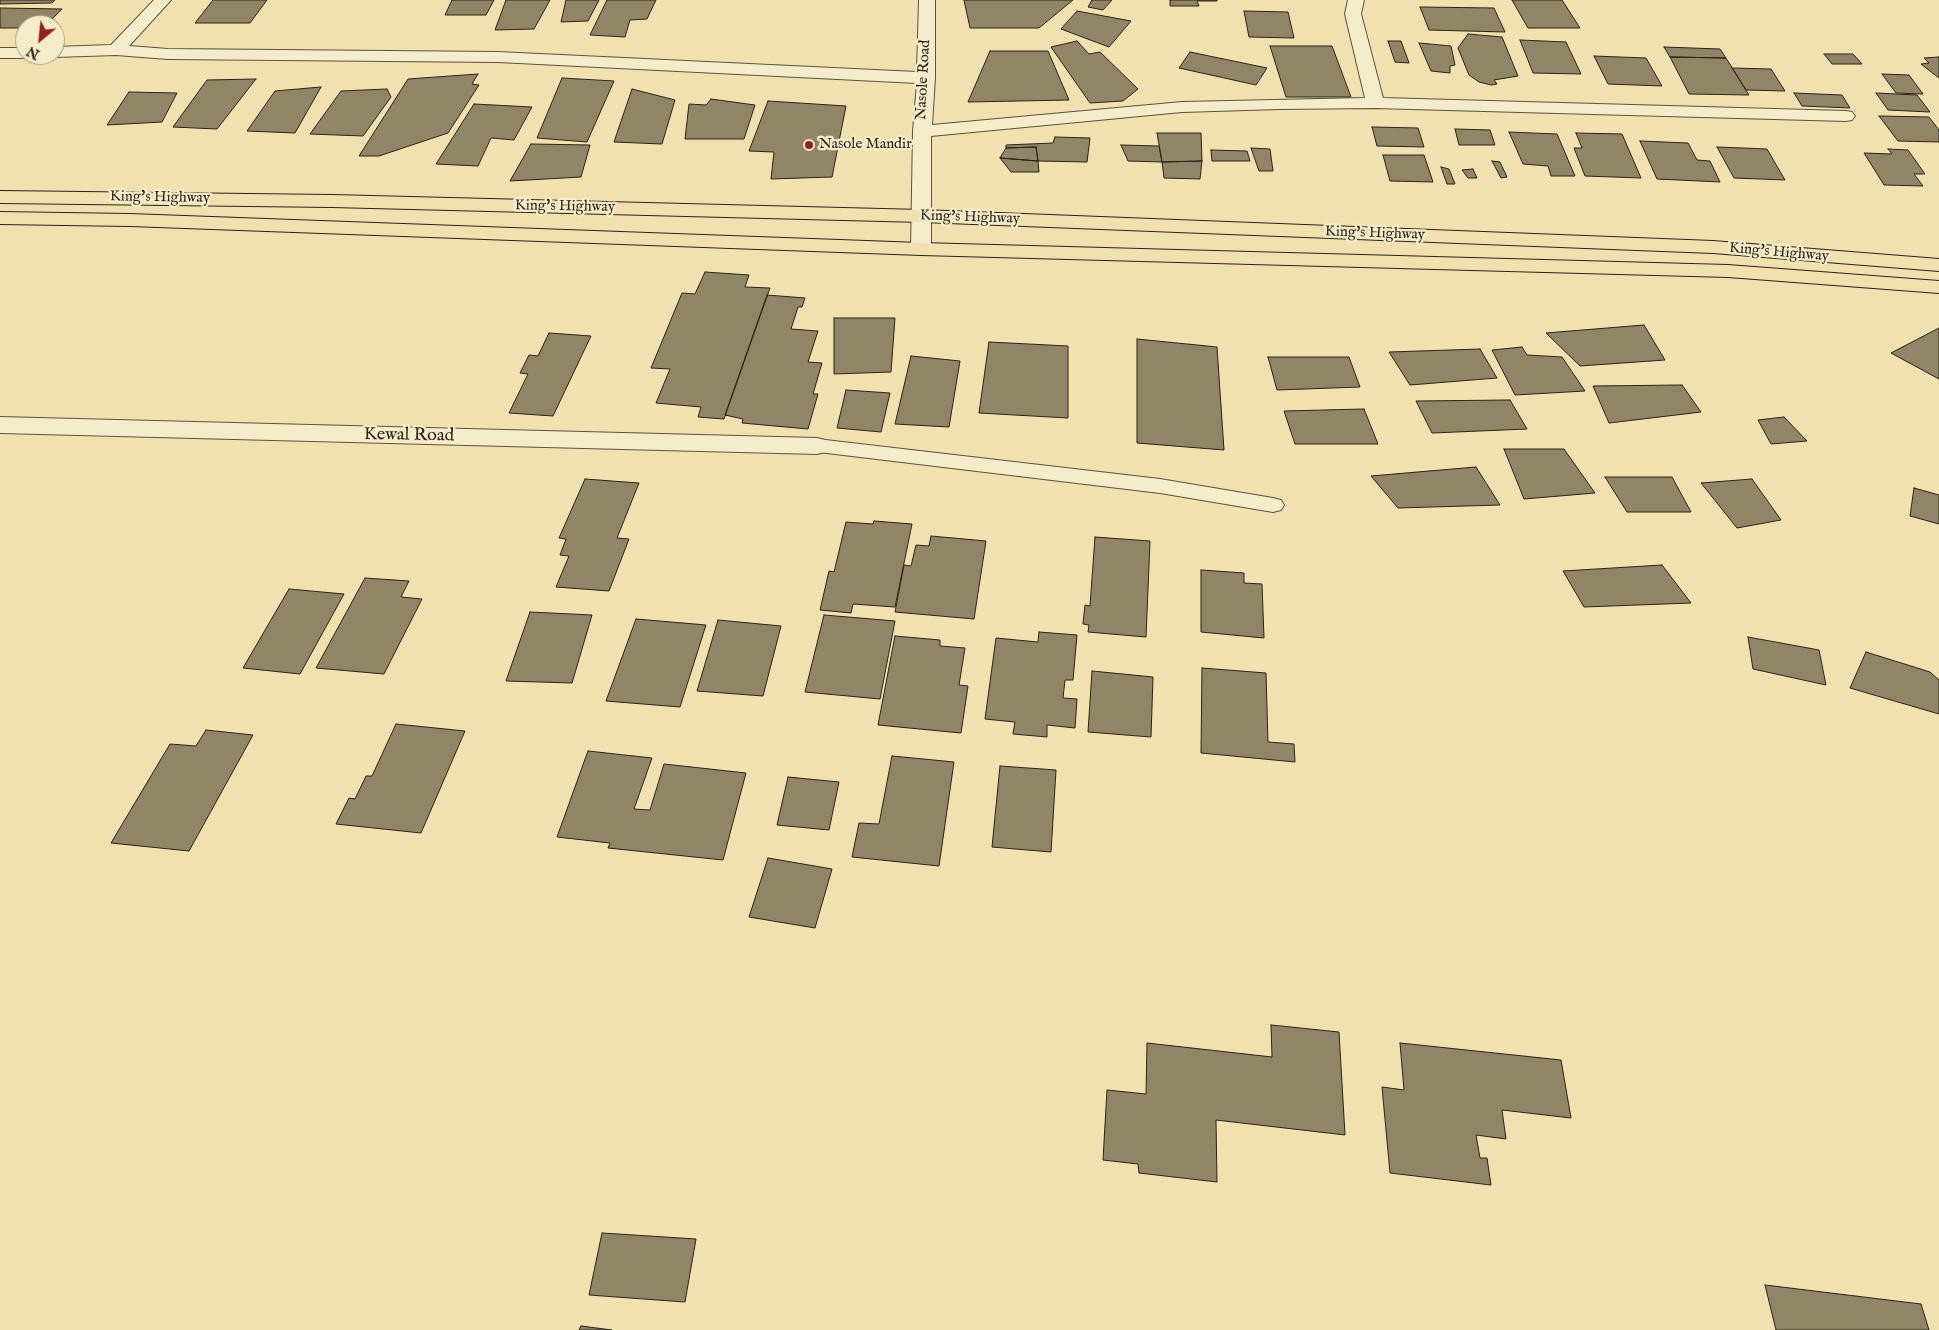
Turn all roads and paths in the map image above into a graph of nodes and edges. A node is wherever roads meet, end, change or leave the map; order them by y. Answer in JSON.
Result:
{"nodes":[{"id":1,"x":163,"y":0,"type":"edge"},
{"id":2,"x":927,"y":0,"type":"edge"},
{"id":3,"x":1356,"y":0,"type":"edge"},
{"id":4,"x":116,"y":50,"type":"junction"},
{"id":5,"x":15,"y":52,"type":"edge"},
{"id":6,"x":65,"y":52,"type":"edge"},
{"id":7,"x":0,"y":53,"type":"edge"},
{"id":8,"x":926,"y":78,"type":"junction"},
{"id":9,"x":1375,"y":103,"type":"junction"},
{"id":10,"x":1846,"y":116,"type":"dead end"},
{"id":11,"x":922,"y":131,"type":"junction"},
{"id":12,"x":0,"y":197,"type":"edge"},
{"id":13,"x":922,"y":216,"type":"junction"},
{"id":14,"x":0,"y":218,"type":"edge"},
{"id":15,"x":921,"y":249,"type":"junction"},
{"id":16,"x":1939,"y":265,"type":"edge"},
{"id":17,"x":1939,"y":287,"type":"edge"},
{"id":18,"x":0,"y":426,"type":"edge"},
{"id":19,"x":817,"y":446,"type":"joint"},
{"id":20,"x":1273,"y":505,"type":"dead end"}],
"edges":[{"from":1,"to":4,"type":"street"},
{"from":2,"to":8,"type":"street","name":"Nasole Road"},
{"from":3,"to":9,"type":"street"},
{"from":4,"to":6,"type":"street"},
{"from":4,"to":8,"type":"street"},
{"from":5,"to":7,"type":"street"},
{"from":8,"to":11,"type":"street","name":"Nasole Road"},
{"from":9,"to":10,"type":"street"},
{"from":9,"to":11,"type":"street"},
{"from":11,"to":13,"type":"street","name":"Nasole Road"},
{"from":12,"to":13,"type":"highway","name":"King's Highway"},
{"from":13,"to":15,"type":"street","name":"Nasole Road"},
{"from":13,"to":16,"type":"highway","name":"King's Highway"},
{"from":14,"to":15,"type":"highway","name":"King's Highway"},
{"from":15,"to":17,"type":"highway","name":"King's Highway"},
{"from":18,"to":19,"type":"street","name":"Kewal Road"},
{"from":19,"to":20,"type":"lane"}]}
